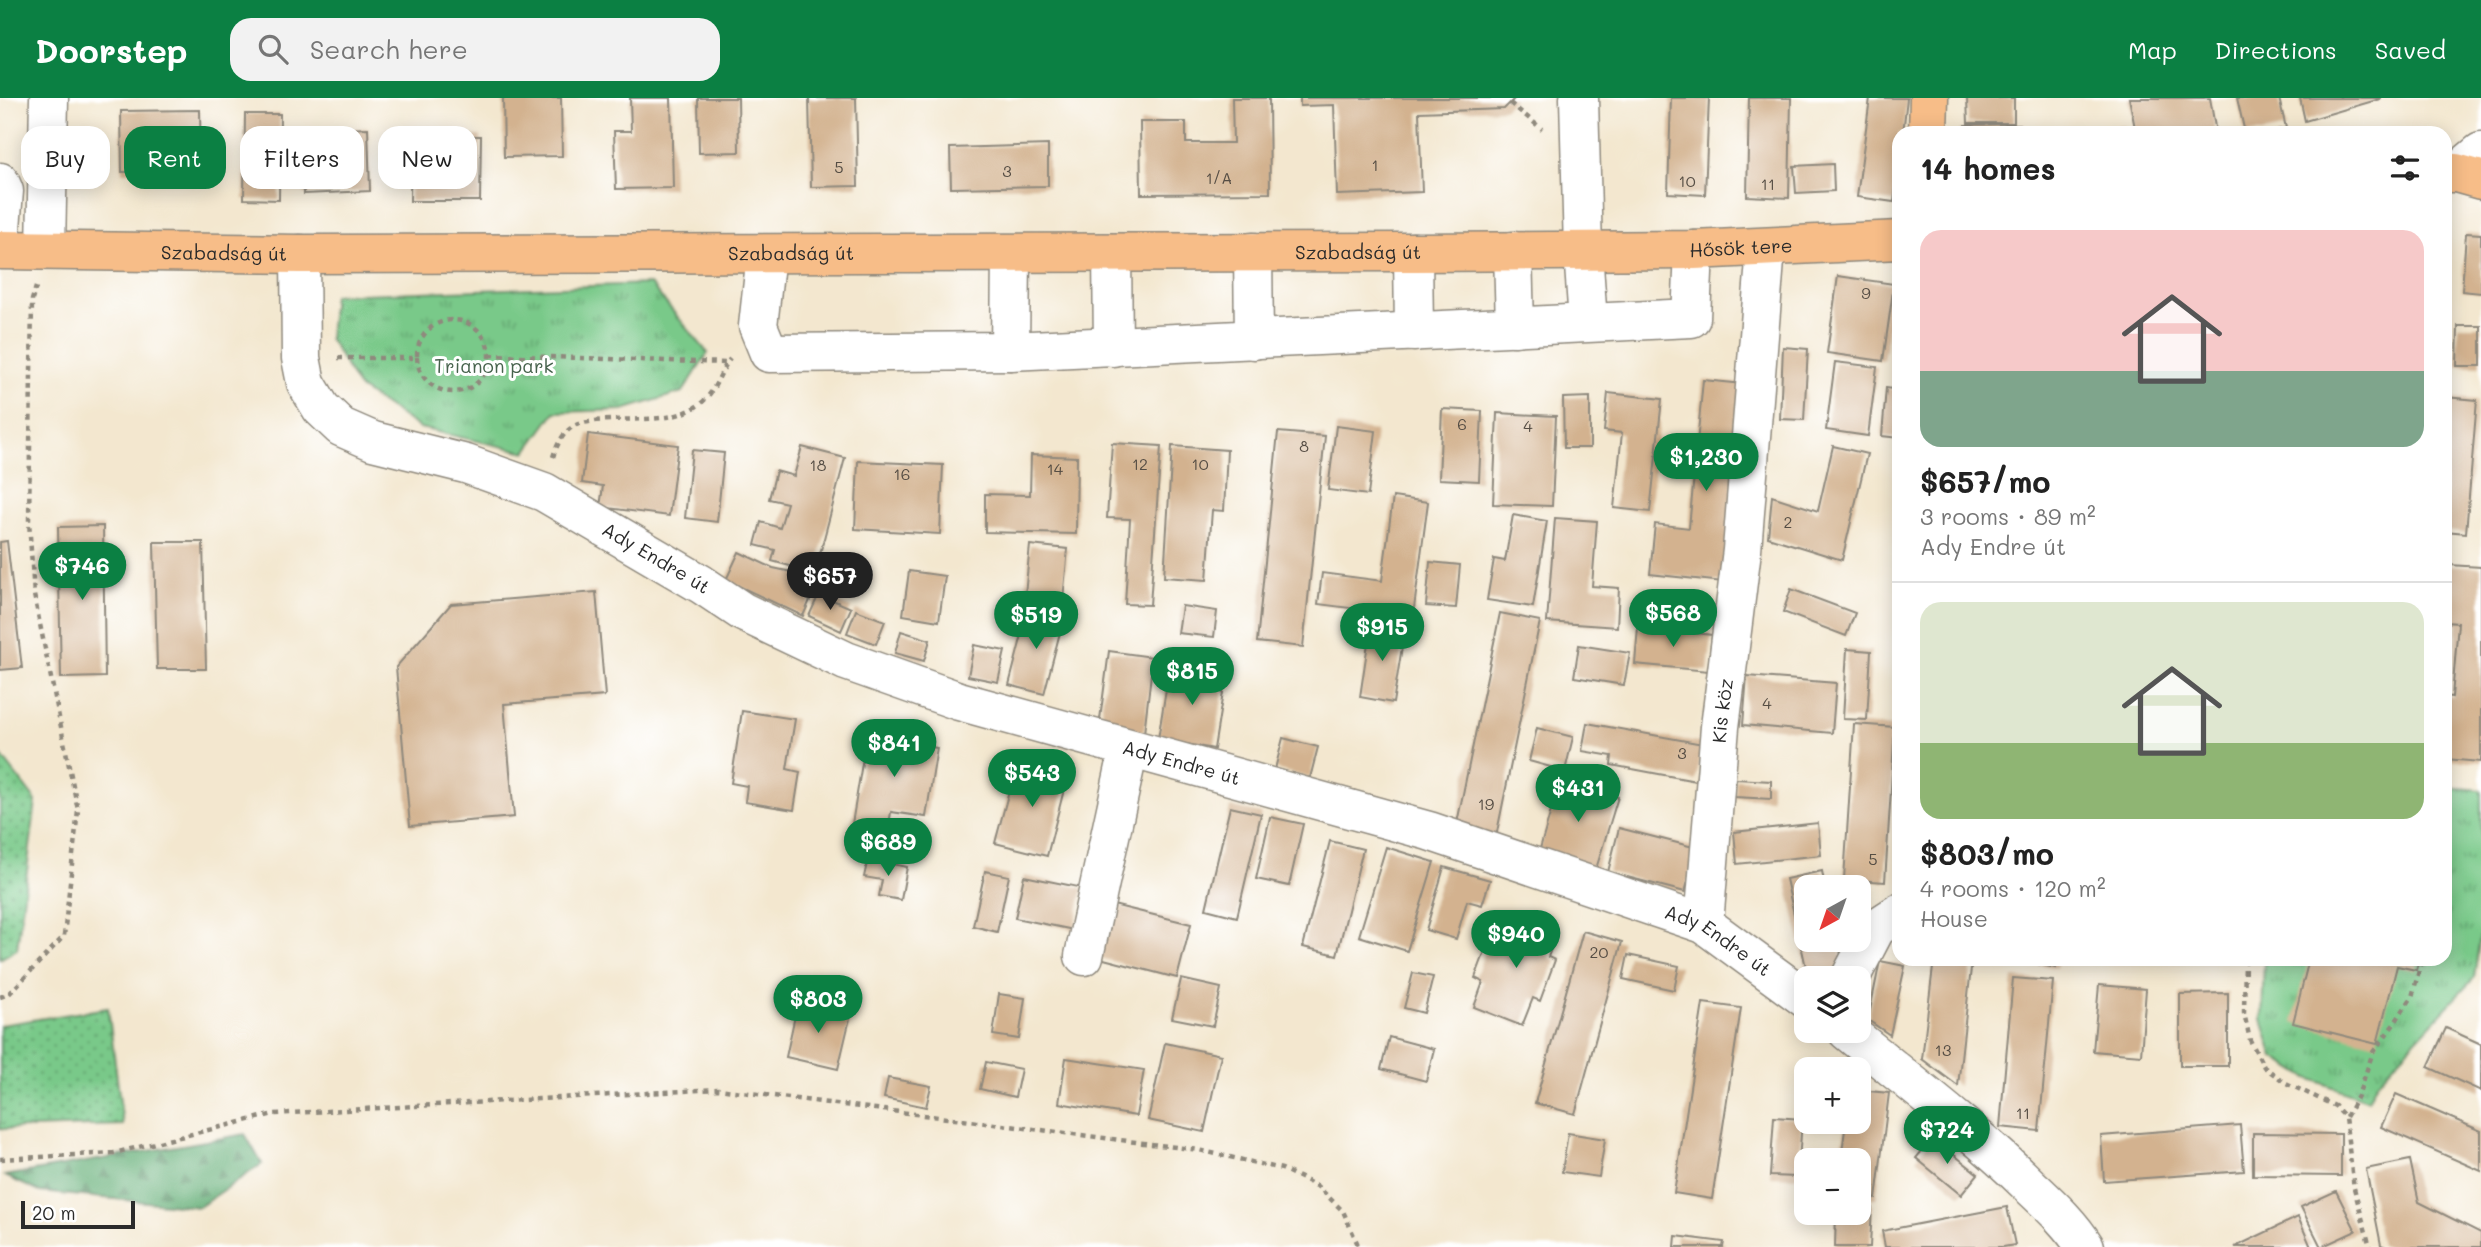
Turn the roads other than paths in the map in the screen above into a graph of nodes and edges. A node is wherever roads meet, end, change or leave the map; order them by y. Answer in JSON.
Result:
{"nodes":[{"id":1,"x":49,"y":98,"type":"edge"},
{"id":2,"x":1579,"y":98,"type":"edge"},
{"id":3,"x":1929,"y":98,"type":"edge"},
{"id":4,"x":1928,"y":126,"type":"edge"},
{"id":5,"x":0,"y":182,"type":"edge"},
{"id":6,"x":0,"y":240,"type":"edge"},
{"id":7,"x":1892,"y":240,"type":"edge"},
{"id":8,"x":1766,"y":248,"type":"junction"},
{"id":9,"x":46,"y":249,"type":"junction"},
{"id":10,"x":0,"y":250,"type":"edge"},
{"id":11,"x":1694,"y":250,"type":"junction"},
{"id":12,"x":1513,"y":251,"type":"junction"},
{"id":13,"x":1583,"y":251,"type":"junction"},
{"id":14,"x":1252,"y":252,"type":"junction"},
{"id":15,"x":1413,"y":252,"type":"junction"},
{"id":16,"x":1112,"y":253,"type":"junction"},
{"id":17,"x":300,"y":254,"type":"junction"},
{"id":18,"x":766,"y":254,"type":"junction"},
{"id":19,"x":1011,"y":254,"type":"junction"},
{"id":20,"x":1588,"y":322,"type":"junction"},
{"id":21,"x":1514,"y":327,"type":"junction"},
{"id":22,"x":1415,"y":332,"type":"junction"},
{"id":23,"x":1254,"y":340,"type":"junction"},
{"id":24,"x":1113,"y":347,"type":"junction"},
{"id":25,"x":1010,"y":351,"type":"junction"},
{"id":26,"x":1129,"y":749,"type":"junction"},
{"id":27,"x":1892,"y":918,"type":"edge"},
{"id":28,"x":1704,"y":924,"type":"junction"},
{"id":29,"x":1084,"y":956,"type":"dead end"},
{"id":30,"x":1856,"y":966,"type":"edge"},
{"id":31,"x":1794,"y":990,"type":"edge"},
{"id":32,"x":1862,"y":1043,"type":"edge"},
{"id":33,"x":2085,"y":1247,"type":"edge"}],
"edges":[{"from":1,"to":9,"type":"street"},
{"from":2,"to":13,"type":"street"},
{"from":3,"to":4,"type":"main road"},
{"from":5,"to":6,"type":"street"},
{"from":7,"to":8,"type":"main road","name":"Hősök tere"},
{"from":8,"to":11,"type":"main road","name":"Hősök tere"},
{"from":8,"to":28,"type":"street","name":"Kis köz"},
{"from":9,"to":10,"type":"main road","name":"Szabadság út"},
{"from":9,"to":17,"type":"main road","name":"Szabadság út"},
{"from":11,"to":13,"type":"main road","name":"Hősök tere"},
{"from":11,"to":20,"type":"street"},
{"from":12,"to":13,"type":"main road","name":"Szabadság út"},
{"from":12,"to":15,"type":"main road","name":"Szabadság út"},
{"from":12,"to":21,"type":"street"},
{"from":13,"to":20,"type":"street"},
{"from":14,"to":15,"type":"main road","name":"Szabadság út"},
{"from":14,"to":16,"type":"main road","name":"Szabadság út"},
{"from":14,"to":23,"type":"street"},
{"from":15,"to":22,"type":"street"},
{"from":16,"to":19,"type":"main road","name":"Szabadság út"},
{"from":16,"to":24,"type":"street"},
{"from":17,"to":18,"type":"main road","name":"Szabadság út"},
{"from":17,"to":26,"type":"street","name":"Ady Endre út"},
{"from":18,"to":19,"type":"main road","name":"Szabadság út"},
{"from":18,"to":25,"type":"street"},
{"from":19,"to":25,"type":"street"},
{"from":20,"to":21,"type":"street"},
{"from":21,"to":22,"type":"street"},
{"from":22,"to":23,"type":"street"},
{"from":23,"to":24,"type":"street"},
{"from":24,"to":25,"type":"street"},
{"from":26,"to":28,"type":"street","name":"Ady Endre út"},
{"from":26,"to":29,"type":"street"},
{"from":27,"to":30,"type":"street"},
{"from":28,"to":31,"type":"street","name":"Ady Endre út"},
{"from":32,"to":33,"type":"street"}]}
